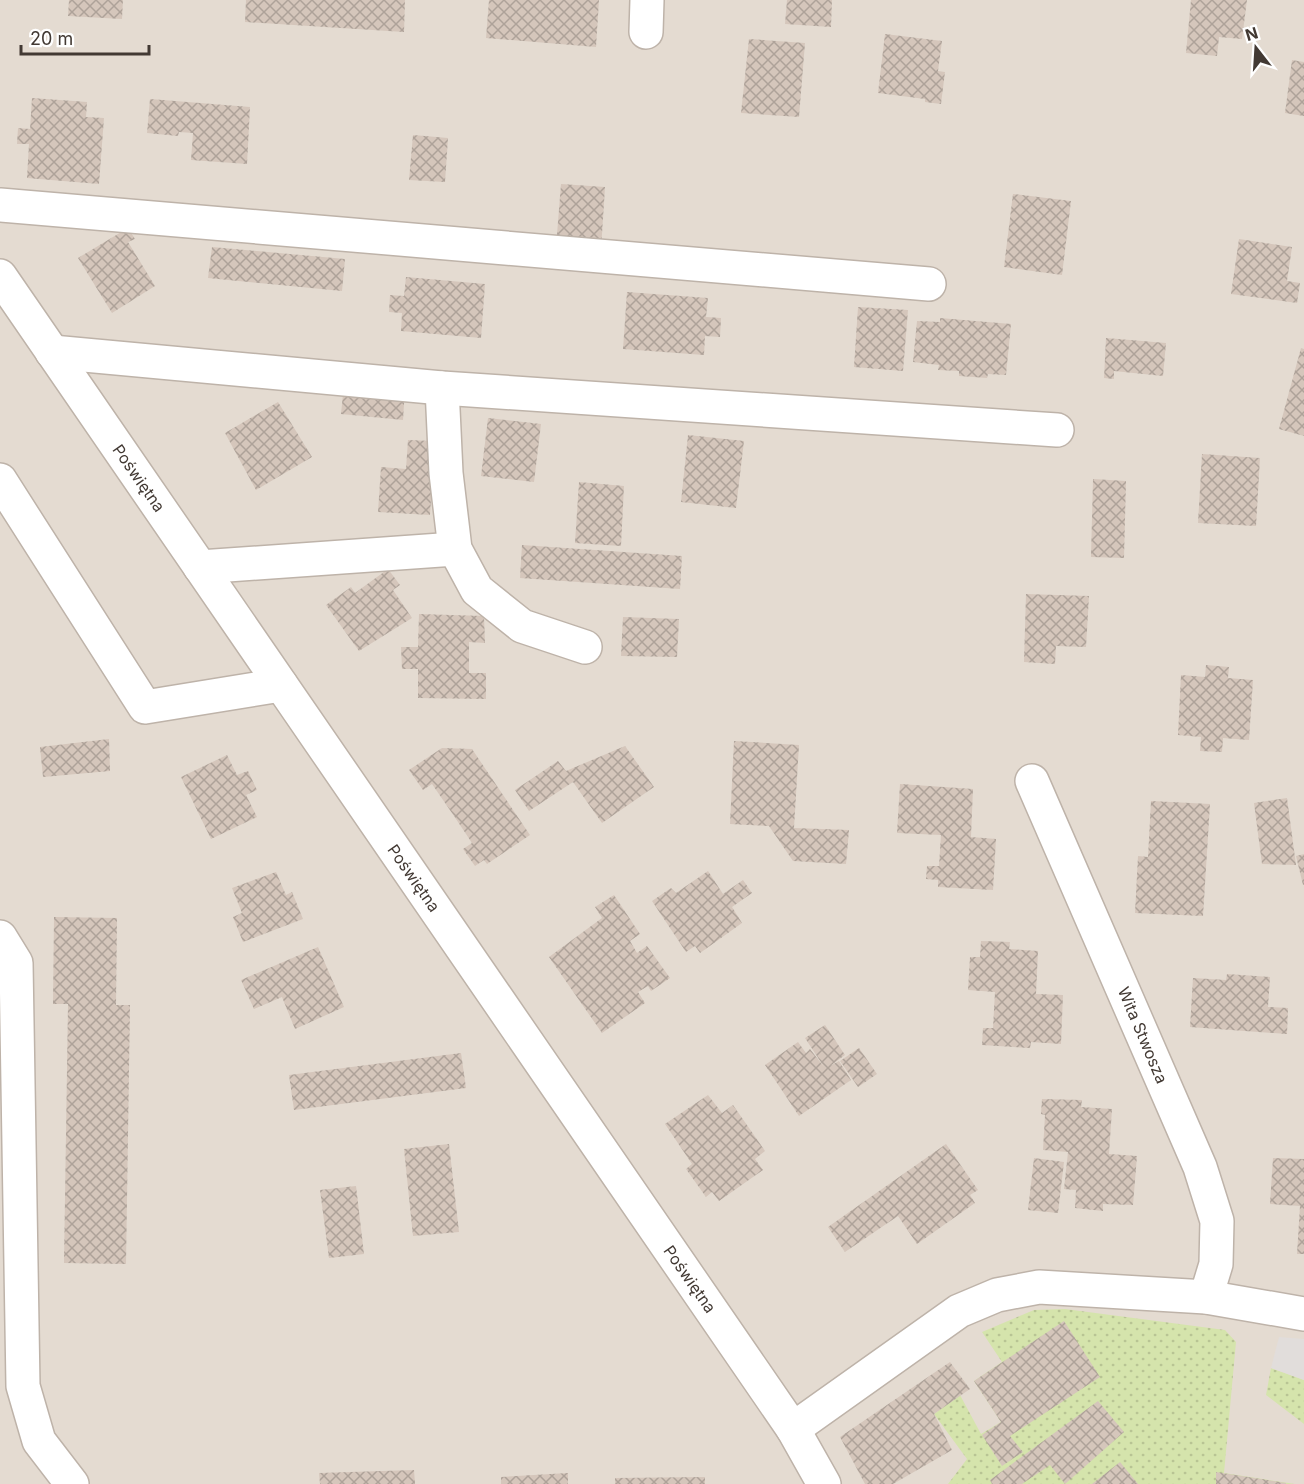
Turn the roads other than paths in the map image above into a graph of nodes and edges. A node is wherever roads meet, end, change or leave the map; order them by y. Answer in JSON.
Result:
{"nodes":[{"id":1,"x":647,"y":0,"type":"edge"},
{"id":2,"x":646,"y":32,"type":"dead end"},
{"id":3,"x":0,"y":205,"type":"edge"},
{"id":4,"x":0,"y":276,"type":"edge"},
{"id":5,"x":929,"y":284,"type":"dead end"},
{"id":6,"x":52,"y":352,"type":"junction"},
{"id":7,"x":442,"y":388,"type":"junction"},
{"id":8,"x":1057,"y":430,"type":"dead end"},
{"id":9,"x":0,"y":480,"type":"edge"},
{"id":10,"x":455,"y":549,"type":"junction"},
{"id":11,"x":200,"y":567,"type":"junction"},
{"id":12,"x":585,"y":647,"type":"dead end"},
{"id":13,"x":281,"y":685,"type":"junction"},
{"id":14,"x":1032,"y":781,"type":"dead end"},
{"id":15,"x":0,"y":937,"type":"edge"},
{"id":16,"x":1206,"y":1297,"type":"junction"},
{"id":17,"x":1304,"y":1314,"type":"edge"},
{"id":18,"x":793,"y":1429,"type":"junction"},
{"id":19,"x":72,"y":1484,"type":"edge"},
{"id":20,"x":824,"y":1484,"type":"edge"}],
"edges":[{"from":1,"to":2,"type":"street"},
{"from":3,"to":5,"type":"street"},
{"from":4,"to":6,"type":"street","name":"Poświętna"},
{"from":6,"to":7,"type":"street"},
{"from":6,"to":11,"type":"street","name":"Poświętna"},
{"from":7,"to":8,"type":"street"},
{"from":7,"to":10,"type":"street"},
{"from":9,"to":13,"type":"street"},
{"from":10,"to":11,"type":"street"},
{"from":10,"to":12,"type":"street"},
{"from":11,"to":13,"type":"street","name":"Poświętna"},
{"from":13,"to":18,"type":"street","name":"Poświętna"},
{"from":14,"to":16,"type":"street","name":"Wita Stwosza"},
{"from":15,"to":19,"type":"street"},
{"from":16,"to":17,"type":"street"},
{"from":16,"to":18,"type":"street"},
{"from":18,"to":20,"type":"street","name":"Poświętna"}]}
